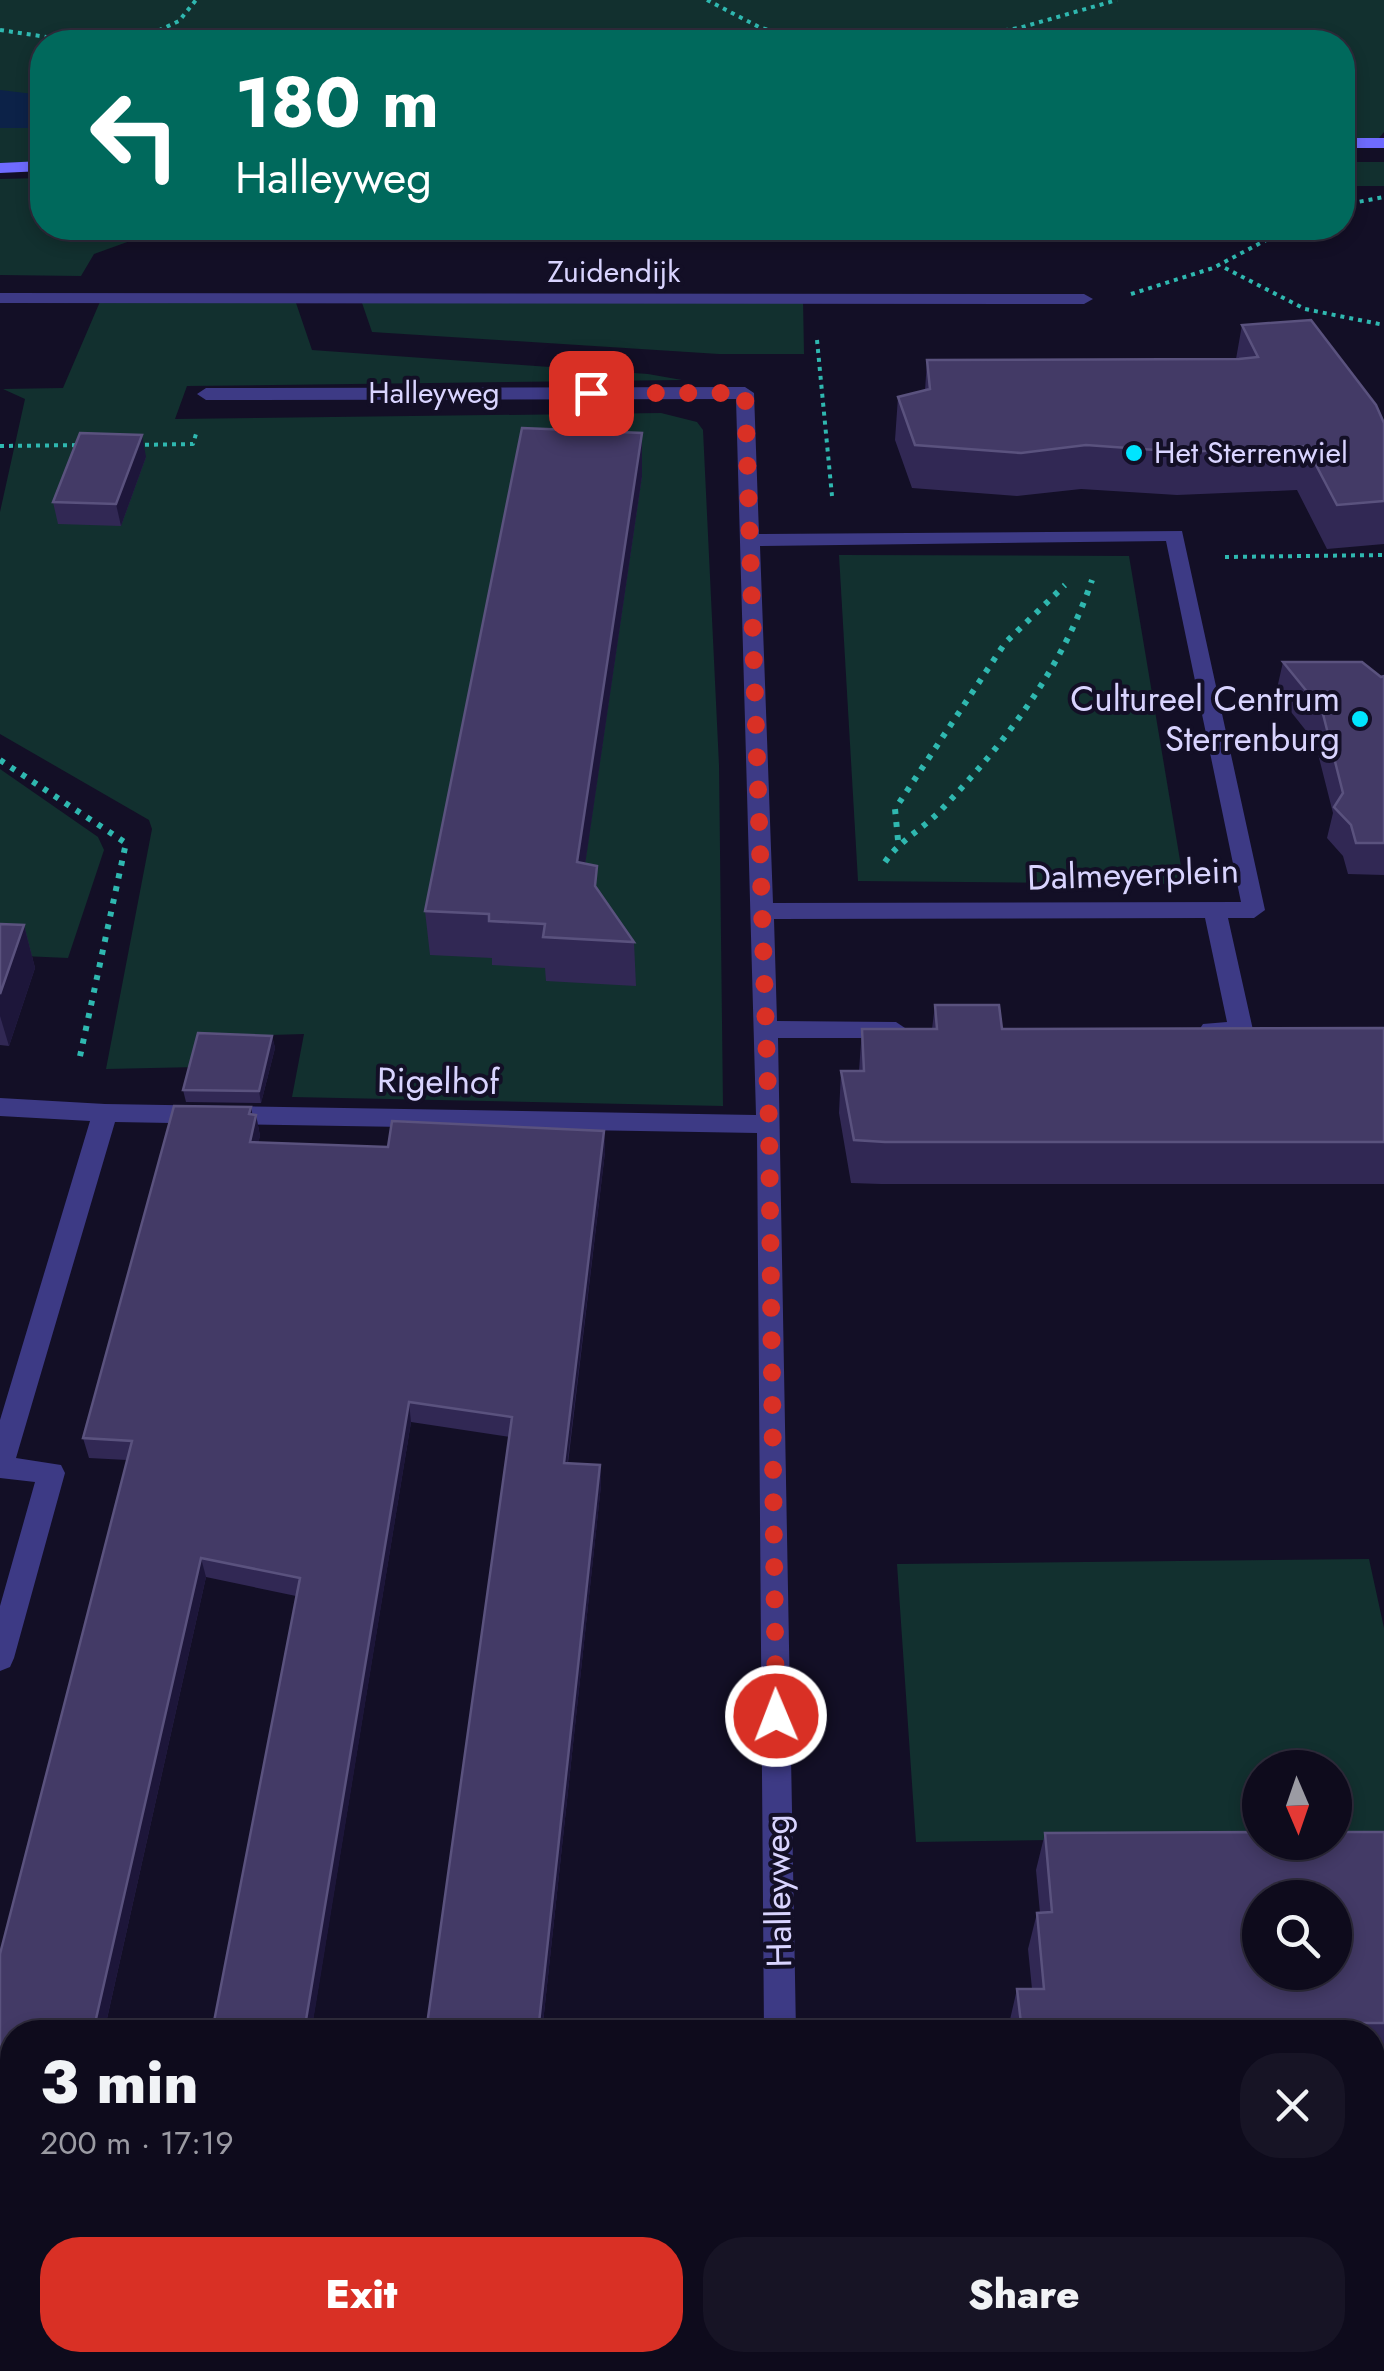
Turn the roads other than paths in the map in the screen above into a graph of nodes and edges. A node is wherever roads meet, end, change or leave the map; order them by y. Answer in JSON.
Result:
{"nodes":[{"id":1,"x":1355,"y":142,"type":"edge"},
{"id":2,"x":1384,"y":142,"type":"edge"},
{"id":3,"x":30,"y":167,"type":"edge"},
{"id":4,"x":0,"y":168,"type":"edge"},
{"id":5,"x":0,"y":298,"type":"edge"},
{"id":6,"x":1084,"y":299,"type":"road end"},
{"id":7,"x":206,"y":394,"type":"road end"},
{"id":8,"x":750,"y":540,"type":"junction"},
{"id":9,"x":1215,"y":910,"type":"junction"},
{"id":10,"x":762,"y":911,"type":"junction"},
{"id":11,"x":766,"y":1029,"type":"junction"},
{"id":12,"x":924,"y":1030,"type":"edge"},
{"id":13,"x":1182,"y":1030,"type":"edge"},
{"id":14,"x":0,"y":1107,"type":"edge"},
{"id":15,"x":105,"y":1113,"type":"junction"},
{"id":16,"x":769,"y":1124,"type":"junction"},
{"id":17,"x":0,"y":1466,"type":"edge"},
{"id":18,"x":0,"y":1658,"type":"edge"},
{"id":19,"x":780,"y":2020,"type":"edge"}],
"edges":[{"from":1,"to":2,"type":"street"},
{"from":3,"to":4,"type":"street"},
{"from":5,"to":6,"type":"street","name":"Zuidendijk"},
{"from":7,"to":8,"type":"street","name":"Halleyweg"},
{"from":8,"to":9,"type":"street","name":"Dalmeyerplein"},
{"from":8,"to":10,"type":"street","name":"Halleyweg"},
{"from":9,"to":10,"type":"street","name":"Dalmeyerplein"},
{"from":9,"to":13,"type":"street"},
{"from":10,"to":11,"type":"street","name":"Halleyweg"},
{"from":11,"to":12,"type":"street"},
{"from":11,"to":16,"type":"street","name":"Halleyweg"},
{"from":14,"to":15,"type":"street","name":"Rigelhof"},
{"from":15,"to":16,"type":"street","name":"Rigelhof"},
{"from":15,"to":17,"type":"street"},
{"from":16,"to":19,"type":"street","name":"Halleyweg"},
{"from":17,"to":18,"type":"street"}]}
